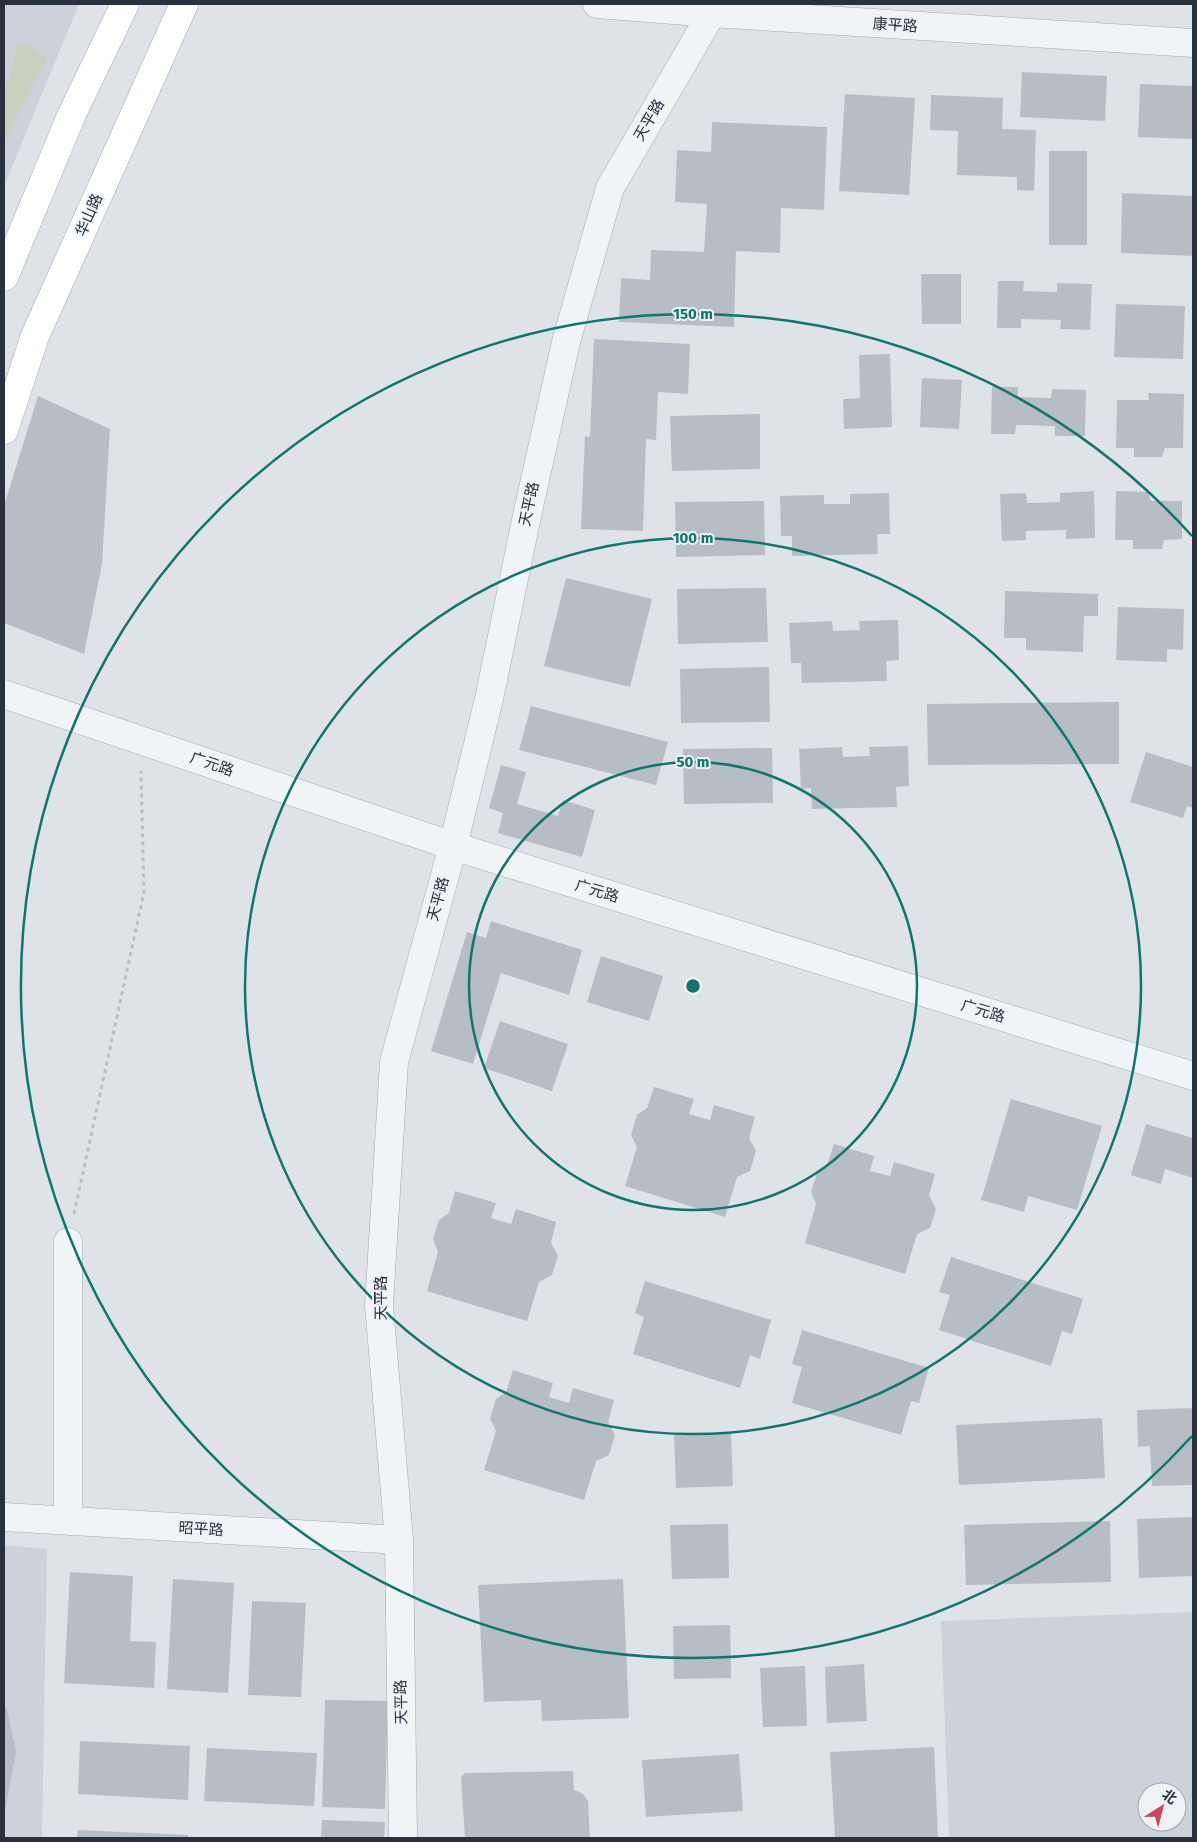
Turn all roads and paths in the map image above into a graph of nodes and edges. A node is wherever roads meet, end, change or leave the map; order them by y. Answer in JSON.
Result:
{"nodes":[{"id":1,"x":126,"y":4,"type":"edge"},
{"id":2,"x":184,"y":4,"type":"edge"},
{"id":3,"x":597,"y":4,"type":"edge"},
{"id":4,"x":716,"y":9,"type":"edge"},
{"id":5,"x":1193,"y":43,"type":"edge"},
{"id":6,"x":4,"y":278,"type":"edge"},
{"id":7,"x":4,"y":430,"type":"edge"},
{"id":8,"x":4,"y":694,"type":"edge"},
{"id":9,"x":141,"y":740,"type":"junction"},
{"id":10,"x":453,"y":846,"type":"junction"},
{"id":11,"x":1193,"y":1076,"type":"edge"},
{"id":12,"x":68,"y":1242,"type":"joint"},
{"id":13,"x":4,"y":1517,"type":"edge"},
{"id":14,"x":68,"y":1521,"type":"junction"},
{"id":15,"x":399,"y":1540,"type":"junction"},
{"id":16,"x":403,"y":1838,"type":"edge"}],
"edges":[{"from":1,"to":6,"type":"main road"},
{"from":2,"to":7,"type":"main road","name":"华山路"},
{"from":3,"to":4,"type":"street","name":"康平路"},
{"from":4,"to":5,"type":"street","name":"康平路"},
{"from":4,"to":10,"type":"street","name":"天平路"},
{"from":8,"to":9,"type":"street","name":"广元路"},
{"from":9,"to":10,"type":"street","name":"广元路"},
{"from":9,"to":12,"type":"path"},
{"from":10,"to":11,"type":"street","name":"广元路"},
{"from":10,"to":15,"type":"street","name":"天平路"},
{"from":12,"to":14,"type":"street"},
{"from":13,"to":14,"type":"street","name":"昭平路"},
{"from":14,"to":15,"type":"street","name":"昭平路"},
{"from":15,"to":16,"type":"street","name":"天平路"}]}
